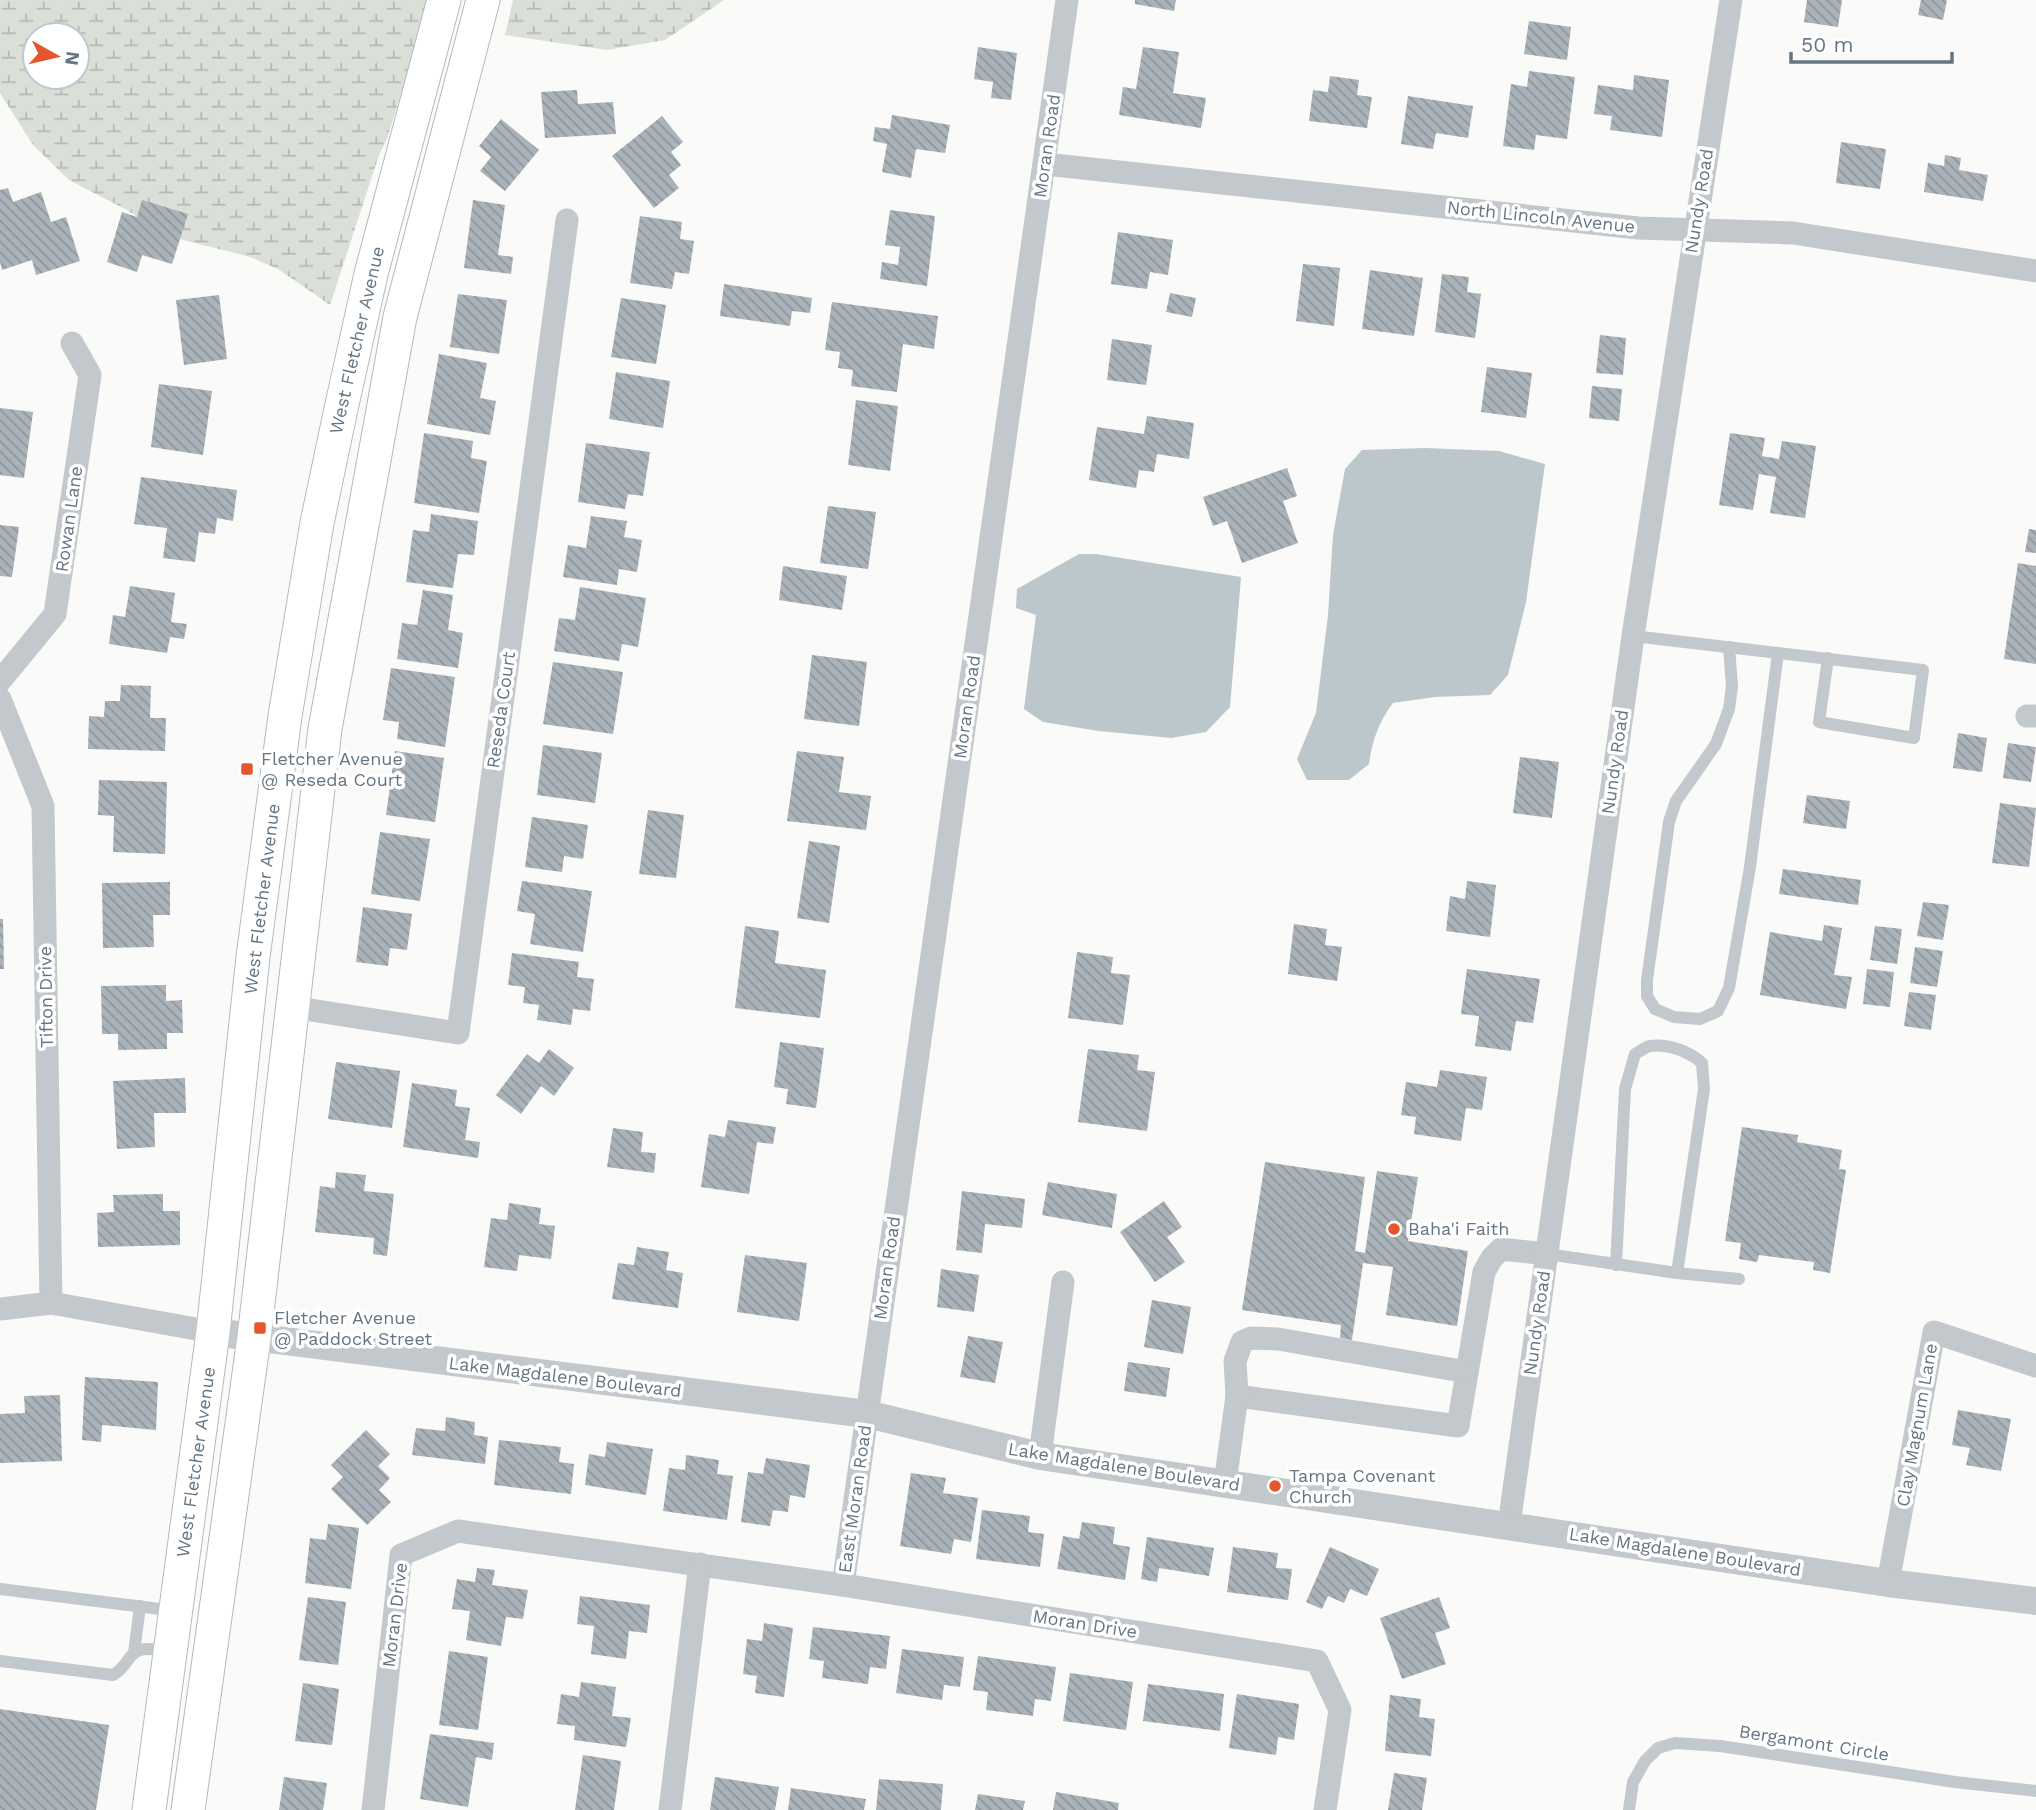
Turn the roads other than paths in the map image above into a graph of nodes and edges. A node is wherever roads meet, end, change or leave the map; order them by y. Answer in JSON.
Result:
{"nodes":[{"id":1,"x":444,"y":0,"type":"edge"},
{"id":2,"x":483,"y":0,"type":"edge"},
{"id":3,"x":1068,"y":0,"type":"edge"},
{"id":4,"x":1731,"y":0,"type":"edge"},
{"id":5,"x":1045,"y":164,"type":"junction"},
{"id":6,"x":567,"y":220,"type":"dead end"},
{"id":7,"x":1694,"y":229,"type":"junction"},
{"id":8,"x":2036,"y":271,"type":"edge"},
{"id":9,"x":72,"y":343,"type":"dead end"},
{"id":10,"x":1633,"y":636,"type":"junction"},
{"id":11,"x":1729,"y":647,"type":"junction"},
{"id":12,"x":1778,"y":653,"type":"junction"},
{"id":13,"x":1828,"y":658,"type":"junction"},
{"id":14,"x":0,"y":681,"type":"edge"},
{"id":15,"x":0,"y":699,"type":"edge"},
{"id":16,"x":291,"y":1007,"type":"junction"},
{"id":17,"x":1547,"y":1254,"type":"junction"},
{"id":18,"x":1616,"y":1265,"type":"junction"},
{"id":19,"x":1676,"y":1273,"type":"junction"},
{"id":20,"x":1739,"y":1279,"type":"dead end"},
{"id":21,"x":1063,"y":1282,"type":"dead end"},
{"id":22,"x":51,"y":1303,"type":"junction"},
{"id":23,"x":0,"y":1309,"type":"edge"},
{"id":24,"x":214,"y":1332,"type":"junction"},
{"id":25,"x":254,"y":1338,"type":"junction"},
{"id":26,"x":2036,"y":1366,"type":"edge"},
{"id":27,"x":1467,"y":1371,"type":"junction"},
{"id":28,"x":1237,"y":1396,"type":"junction"},
{"id":29,"x":867,"y":1414,"type":"junction"},
{"id":30,"x":1040,"y":1456,"type":"junction"},
{"id":31,"x":1225,"y":1483,"type":"junction"},
{"id":32,"x":1509,"y":1525,"type":"junction"},
{"id":33,"x":700,"y":1564,"type":"junction"},
{"id":34,"x":1888,"y":1583,"type":"junction"},
{"id":35,"x":843,"y":1585,"type":"junction"},
{"id":36,"x":0,"y":1589,"type":"edge"},
{"id":37,"x":2036,"y":1601,"type":"edge"},
{"id":38,"x":141,"y":1606,"type":"junction"},
{"id":39,"x":176,"y":1611,"type":"junction"},
{"id":40,"x":171,"y":1651,"type":"junction"},
{"id":41,"x":134,"y":1653,"type":"junction"},
{"id":42,"x":0,"y":1661,"type":"edge"},
{"id":43,"x":2036,"y":1791,"type":"edge"},
{"id":44,"x":149,"y":1810,"type":"edge"},
{"id":45,"x":188,"y":1810,"type":"edge"},
{"id":46,"x":373,"y":1810,"type":"edge"},
{"id":47,"x":670,"y":1810,"type":"edge"},
{"id":48,"x":1325,"y":1810,"type":"edge"},
{"id":49,"x":1629,"y":1810,"type":"edge"}],
"edges":[{"from":1,"to":24,"type":"main road","name":"West Fletcher Avenue"},
{"from":2,"to":16,"type":"main road","name":"West Fletcher Avenue"},
{"from":3,"to":5,"type":"street","name":"Moran Road"},
{"from":4,"to":7,"type":"street","name":"Nundy Road"},
{"from":5,"to":7,"type":"street","name":"North Lincoln Avenue"},
{"from":5,"to":29,"type":"street","name":"Moran Road"},
{"from":6,"to":16,"type":"street","name":"Reseda Court"},
{"from":7,"to":8,"type":"street","name":"North Lincoln Avenue"},
{"from":7,"to":10,"type":"street","name":"Nundy Road"},
{"from":9,"to":14,"type":"street","name":"Rowan Lane"},
{"from":10,"to":11,"type":"lane"},
{"from":10,"to":17,"type":"street","name":"Nundy Road"},
{"from":11,"to":12,"type":"lane"},
{"from":11,"to":12,"type":"lane"},
{"from":12,"to":13,"type":"lane"},
{"from":13,"to":13,"type":"lane"},
{"from":15,"to":22,"type":"street","name":"Tifton Drive"},
{"from":16,"to":25,"type":"main road","name":"West Fletcher Avenue"},
{"from":17,"to":18,"type":"lane"},
{"from":17,"to":27,"type":"street"},
{"from":17,"to":32,"type":"street","name":"Nundy Road"},
{"from":18,"to":19,"type":"lane"},
{"from":18,"to":19,"type":"lane"},
{"from":19,"to":20,"type":"lane"},
{"from":21,"to":30,"type":"street"},
{"from":22,"to":23,"type":"street"},
{"from":22,"to":24,"type":"street"},
{"from":24,"to":25,"type":"street","name":"Lake Magdalene Boulevard"},
{"from":24,"to":39,"type":"main road","name":"West Fletcher Avenue"},
{"from":25,"to":29,"type":"street","name":"Lake Magdalene Boulevard"},
{"from":25,"to":45,"type":"main road","name":"West Fletcher Avenue"},
{"from":26,"to":34,"type":"street","name":"Clay Magnum Lane"},
{"from":27,"to":28,"type":"street"},
{"from":27,"to":28,"type":"street"},
{"from":28,"to":31,"type":"street"},
{"from":29,"to":30,"type":"street","name":"Lake Magdalene Boulevard"},
{"from":29,"to":35,"type":"street","name":"East Moran Road"},
{"from":30,"to":31,"type":"street","name":"Lake Magdalene Boulevard"},
{"from":31,"to":32,"type":"street","name":"Lake Magdalene Boulevard"},
{"from":32,"to":34,"type":"street","name":"Lake Magdalene Boulevard"},
{"from":33,"to":35,"type":"street","name":"Moran Drive"},
{"from":33,"to":46,"type":"street","name":"Moran Drive"},
{"from":33,"to":47,"type":"street"},
{"from":34,"to":37,"type":"street","name":"Lake Magdalene Boulevard"},
{"from":35,"to":48,"type":"street","name":"Moran Drive"},
{"from":36,"to":38,"type":"lane"},
{"from":38,"to":39,"type":"lane"},
{"from":38,"to":41,"type":"lane"},
{"from":39,"to":40,"type":"main road","name":"West Fletcher Avenue"},
{"from":40,"to":41,"type":"lane"},
{"from":40,"to":44,"type":"main road","name":"West Fletcher Avenue"},
{"from":41,"to":42,"type":"lane"},
{"from":43,"to":49,"type":"lane","name":"Bergamont Circle"}]}
